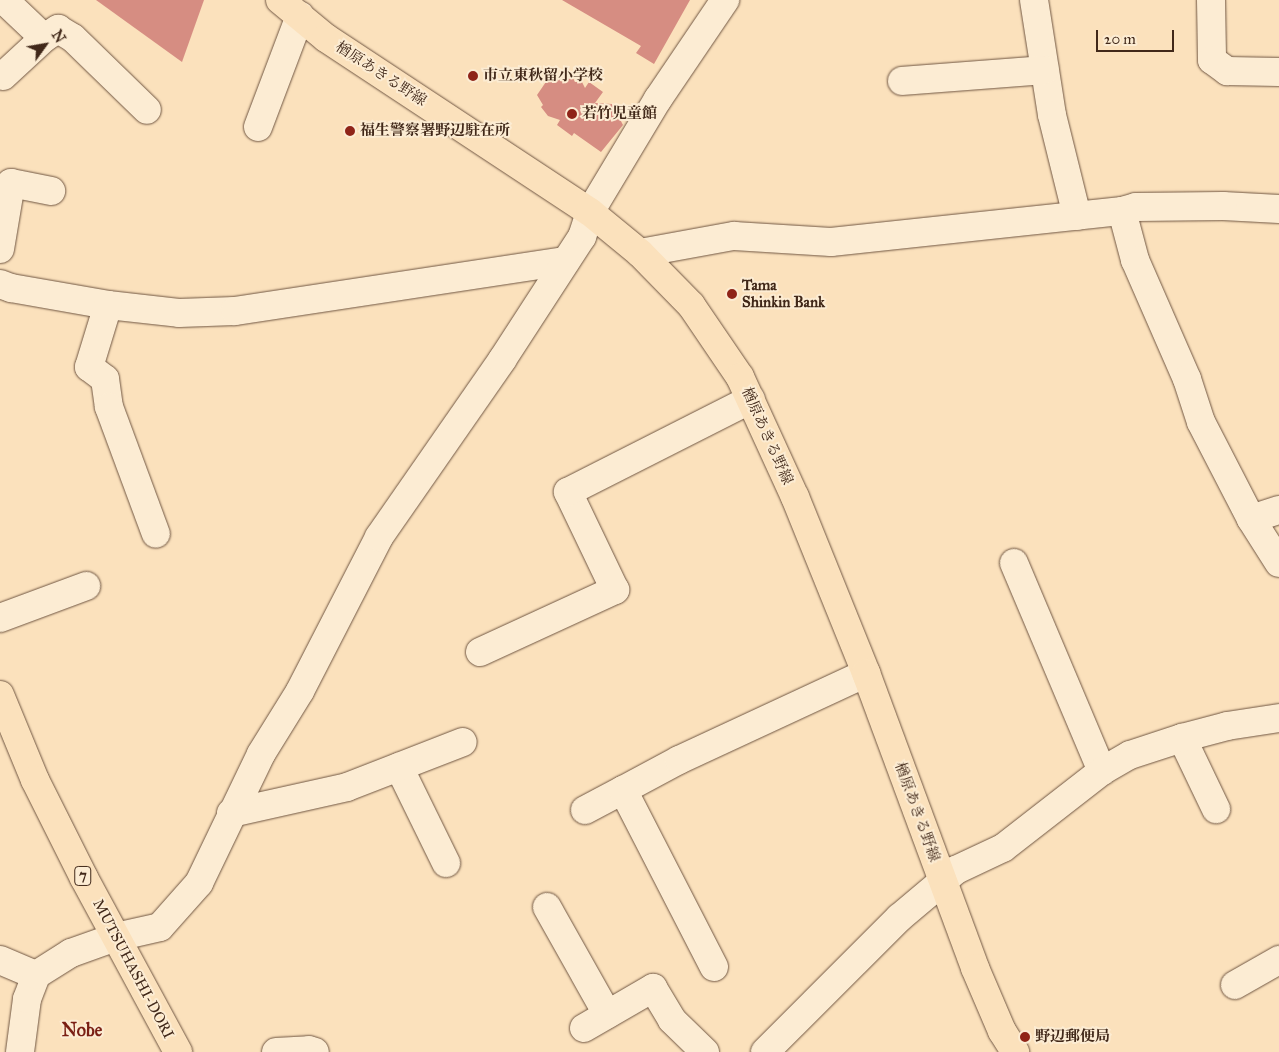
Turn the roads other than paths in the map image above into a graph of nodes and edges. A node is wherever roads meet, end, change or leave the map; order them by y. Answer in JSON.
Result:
{"nodes":[{"id":1,"x":4,"y":0,"type":"edge"},
{"id":2,"x":725,"y":0,"type":"edge"},
{"id":3,"x":1034,"y":0,"type":"edge"},
{"id":4,"x":1211,"y":0,"type":"edge"},
{"id":5,"x":290,"y":8,"type":"edge"},
{"id":6,"x":44,"y":38,"type":"junction"},
{"id":7,"x":1046,"y":70,"type":"junction"},
{"id":8,"x":1279,"y":72,"type":"edge"},
{"id":9,"x":3,"y":76,"type":"dead end"},
{"id":10,"x":902,"y":81,"type":"dead end"},
{"id":11,"x":148,"y":110,"type":"dead end"},
{"id":12,"x":258,"y":126,"type":"dead end"},
{"id":13,"x":51,"y":191,"type":"dead end"},
{"id":14,"x":1278,"y":206,"type":"edge"},
{"id":15,"x":1122,"y":211,"type":"junction"},
{"id":16,"x":590,"y":212,"type":"junction"},
{"id":17,"x":1077,"y":216,"type":"junction"},
{"id":18,"x":0,"y":249,"type":"edge"},
{"id":19,"x":640,"y":253,"type":"junction"},
{"id":20,"x":565,"y":261,"type":"junction"},
{"id":21,"x":0,"y":284,"type":"edge"},
{"id":22,"x":108,"y":305,"type":"junction"},
{"id":23,"x":750,"y":399,"type":"junction"},
{"id":24,"x":1279,"y":510,"type":"edge"},
{"id":25,"x":1251,"y":519,"type":"junction"},
{"id":26,"x":156,"y":534,"type":"dead end"},
{"id":27,"x":1014,"y":562,"type":"dead end"},
{"id":28,"x":1279,"y":563,"type":"edge"},
{"id":29,"x":86,"y":586,"type":"dead end"},
{"id":30,"x":0,"y":618,"type":"edge"},
{"id":31,"x":480,"y":652,"type":"dead end"},
{"id":32,"x":866,"y":673,"type":"junction"},
{"id":33,"x":0,"y":695,"type":"edge"},
{"id":34,"x":1279,"y":718,"type":"edge"},
{"id":35,"x":1182,"y":738,"type":"junction"},
{"id":36,"x":463,"y":742,"type":"dead end"},
{"id":37,"x":399,"y":767,"type":"junction"},
{"id":38,"x":1102,"y":771,"type":"junction"},
{"id":39,"x":623,"y":790,"type":"junction"},
{"id":40,"x":1216,"y":809,"type":"dead end"},
{"id":41,"x":585,"y":810,"type":"dead end"},
{"id":42,"x":231,"y":813,"type":"junction"},
{"id":43,"x":446,"y":863,"type":"dead end"},
{"id":44,"x":942,"y":882,"type":"junction"},
{"id":45,"x":547,"y":907,"type":"dead end"},
{"id":46,"x":116,"y":937,"type":"junction"},
{"id":47,"x":0,"y":960,"type":"edge"},
{"id":48,"x":1279,"y":960,"type":"edge"},
{"id":49,"x":714,"y":967,"type":"dead end"},
{"id":50,"x":36,"y":975,"type":"junction"},
{"id":51,"x":1235,"y":985,"type":"dead end"},
{"id":52,"x":607,"y":1014,"type":"junction"},
{"id":53,"x":584,"y":1028,"type":"dead end"},
{"id":54,"x":20,"y":1052,"type":"edge"},
{"id":55,"x":178,"y":1052,"type":"edge"},
{"id":56,"x":276,"y":1052,"type":"edge"},
{"id":57,"x":314,"y":1052,"type":"edge"},
{"id":58,"x":705,"y":1052,"type":"edge"},
{"id":59,"x":765,"y":1052,"type":"edge"},
{"id":60,"x":1015,"y":1052,"type":"edge"}],
"edges":[{"from":1,"to":6,"type":"street"},
{"from":2,"to":16,"type":"street"},
{"from":3,"to":7,"type":"street"},
{"from":4,"to":8,"type":"street"},
{"from":5,"to":12,"type":"street"},
{"from":5,"to":16,"type":"main road","name":"楢原あきる野線"},
{"from":6,"to":9,"type":"street"},
{"from":6,"to":11,"type":"street"},
{"from":7,"to":10,"type":"street"},
{"from":7,"to":17,"type":"street"},
{"from":13,"to":18,"type":"street"},
{"from":14,"to":15,"type":"street"},
{"from":15,"to":17,"type":"street"},
{"from":15,"to":25,"type":"street"},
{"from":16,"to":19,"type":"main road","name":"楢原あきる野線"},
{"from":16,"to":20,"type":"street"},
{"from":17,"to":19,"type":"street"},
{"from":19,"to":23,"type":"main road","name":"楢原あきる野線"},
{"from":20,"to":22,"type":"street"},
{"from":20,"to":42,"type":"street"},
{"from":21,"to":22,"type":"street"},
{"from":22,"to":26,"type":"street"},
{"from":23,"to":31,"type":"street"},
{"from":23,"to":32,"type":"main road","name":"楢原あきる野線"},
{"from":24,"to":25,"type":"street"},
{"from":25,"to":28,"type":"street"},
{"from":27,"to":38,"type":"street"},
{"from":29,"to":30,"type":"street"},
{"from":32,"to":39,"type":"street"},
{"from":32,"to":44,"type":"main road","name":"楢原あきる野線"},
{"from":33,"to":46,"type":"main road","name":"MUTSUHASHI-DORI","number":"7"},
{"from":34,"to":35,"type":"street"},
{"from":35,"to":38,"type":"street"},
{"from":35,"to":40,"type":"street"},
{"from":36,"to":37,"type":"street"},
{"from":37,"to":42,"type":"street"},
{"from":37,"to":43,"type":"street"},
{"from":38,"to":44,"type":"street"},
{"from":39,"to":41,"type":"street"},
{"from":39,"to":49,"type":"street"},
{"from":42,"to":46,"type":"street"},
{"from":44,"to":59,"type":"street"},
{"from":44,"to":60,"type":"main road","name":"楢原あきる野線"},
{"from":45,"to":52,"type":"street"},
{"from":46,"to":50,"type":"street"},
{"from":46,"to":55,"type":"main road","name":"MUTSUHASHI-DORI","number":"7"},
{"from":47,"to":50,"type":"street"},
{"from":48,"to":51,"type":"street"},
{"from":50,"to":54,"type":"street"},
{"from":52,"to":53,"type":"street"},
{"from":52,"to":58,"type":"street"},
{"from":56,"to":57,"type":"street"}]}
